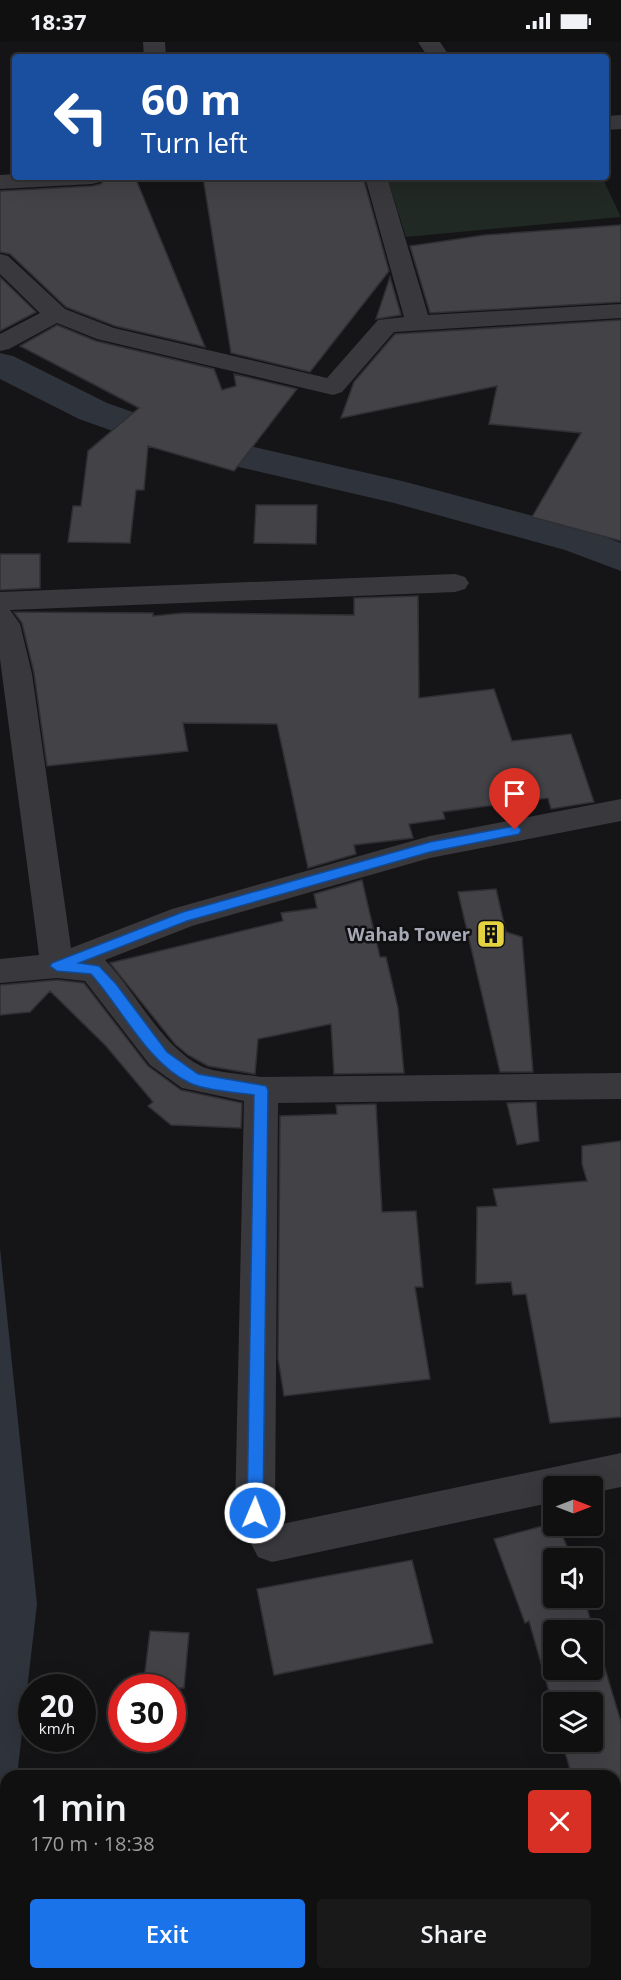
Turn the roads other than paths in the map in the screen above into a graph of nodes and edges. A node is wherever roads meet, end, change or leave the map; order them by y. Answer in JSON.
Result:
{"nodes":[{"id":1,"x":37,"y":180,"type":"edge"},
{"id":2,"x":377,"y":180,"type":"edge"},
{"id":3,"x":0,"y":182,"type":"edge"},
{"id":4,"x":0,"y":261,"type":"edge"},
{"id":5,"x":621,"y":311,"type":"edge"},
{"id":6,"x":56,"y":314,"type":"junction"},
{"id":7,"x":418,"y":323,"type":"junction"},
{"id":8,"x":0,"y":344,"type":"edge"},
{"id":9,"x":455,"y":583,"type":"dead end"},
{"id":10,"x":0,"y":601,"type":"edge"},
{"id":11,"x":0,"y":616,"type":"edge"},
{"id":12,"x":621,"y":810,"type":"edge"},
{"id":13,"x":57,"y":966,"type":"junction"},
{"id":14,"x":0,"y":971,"type":"edge"},
{"id":15,"x":621,"y":1086,"type":"edge"},
{"id":16,"x":261,"y":1090,"type":"junction"},
{"id":17,"x":621,"y":1470,"type":"edge"}],
"edges":[{"from":1,"to":3,"type":"street"},
{"from":2,"to":7,"type":"street"},
{"from":4,"to":6,"type":"street"},
{"from":5,"to":7,"type":"street"},
{"from":6,"to":7,"type":"street"},
{"from":6,"to":8,"type":"street"},
{"from":9,"to":10,"type":"street"},
{"from":11,"to":13,"type":"street"},
{"from":12,"to":13,"type":"street"},
{"from":13,"to":14,"type":"street"},
{"from":13,"to":16,"type":"street"},
{"from":15,"to":16,"type":"street"},
{"from":16,"to":17,"type":"street"}]}
